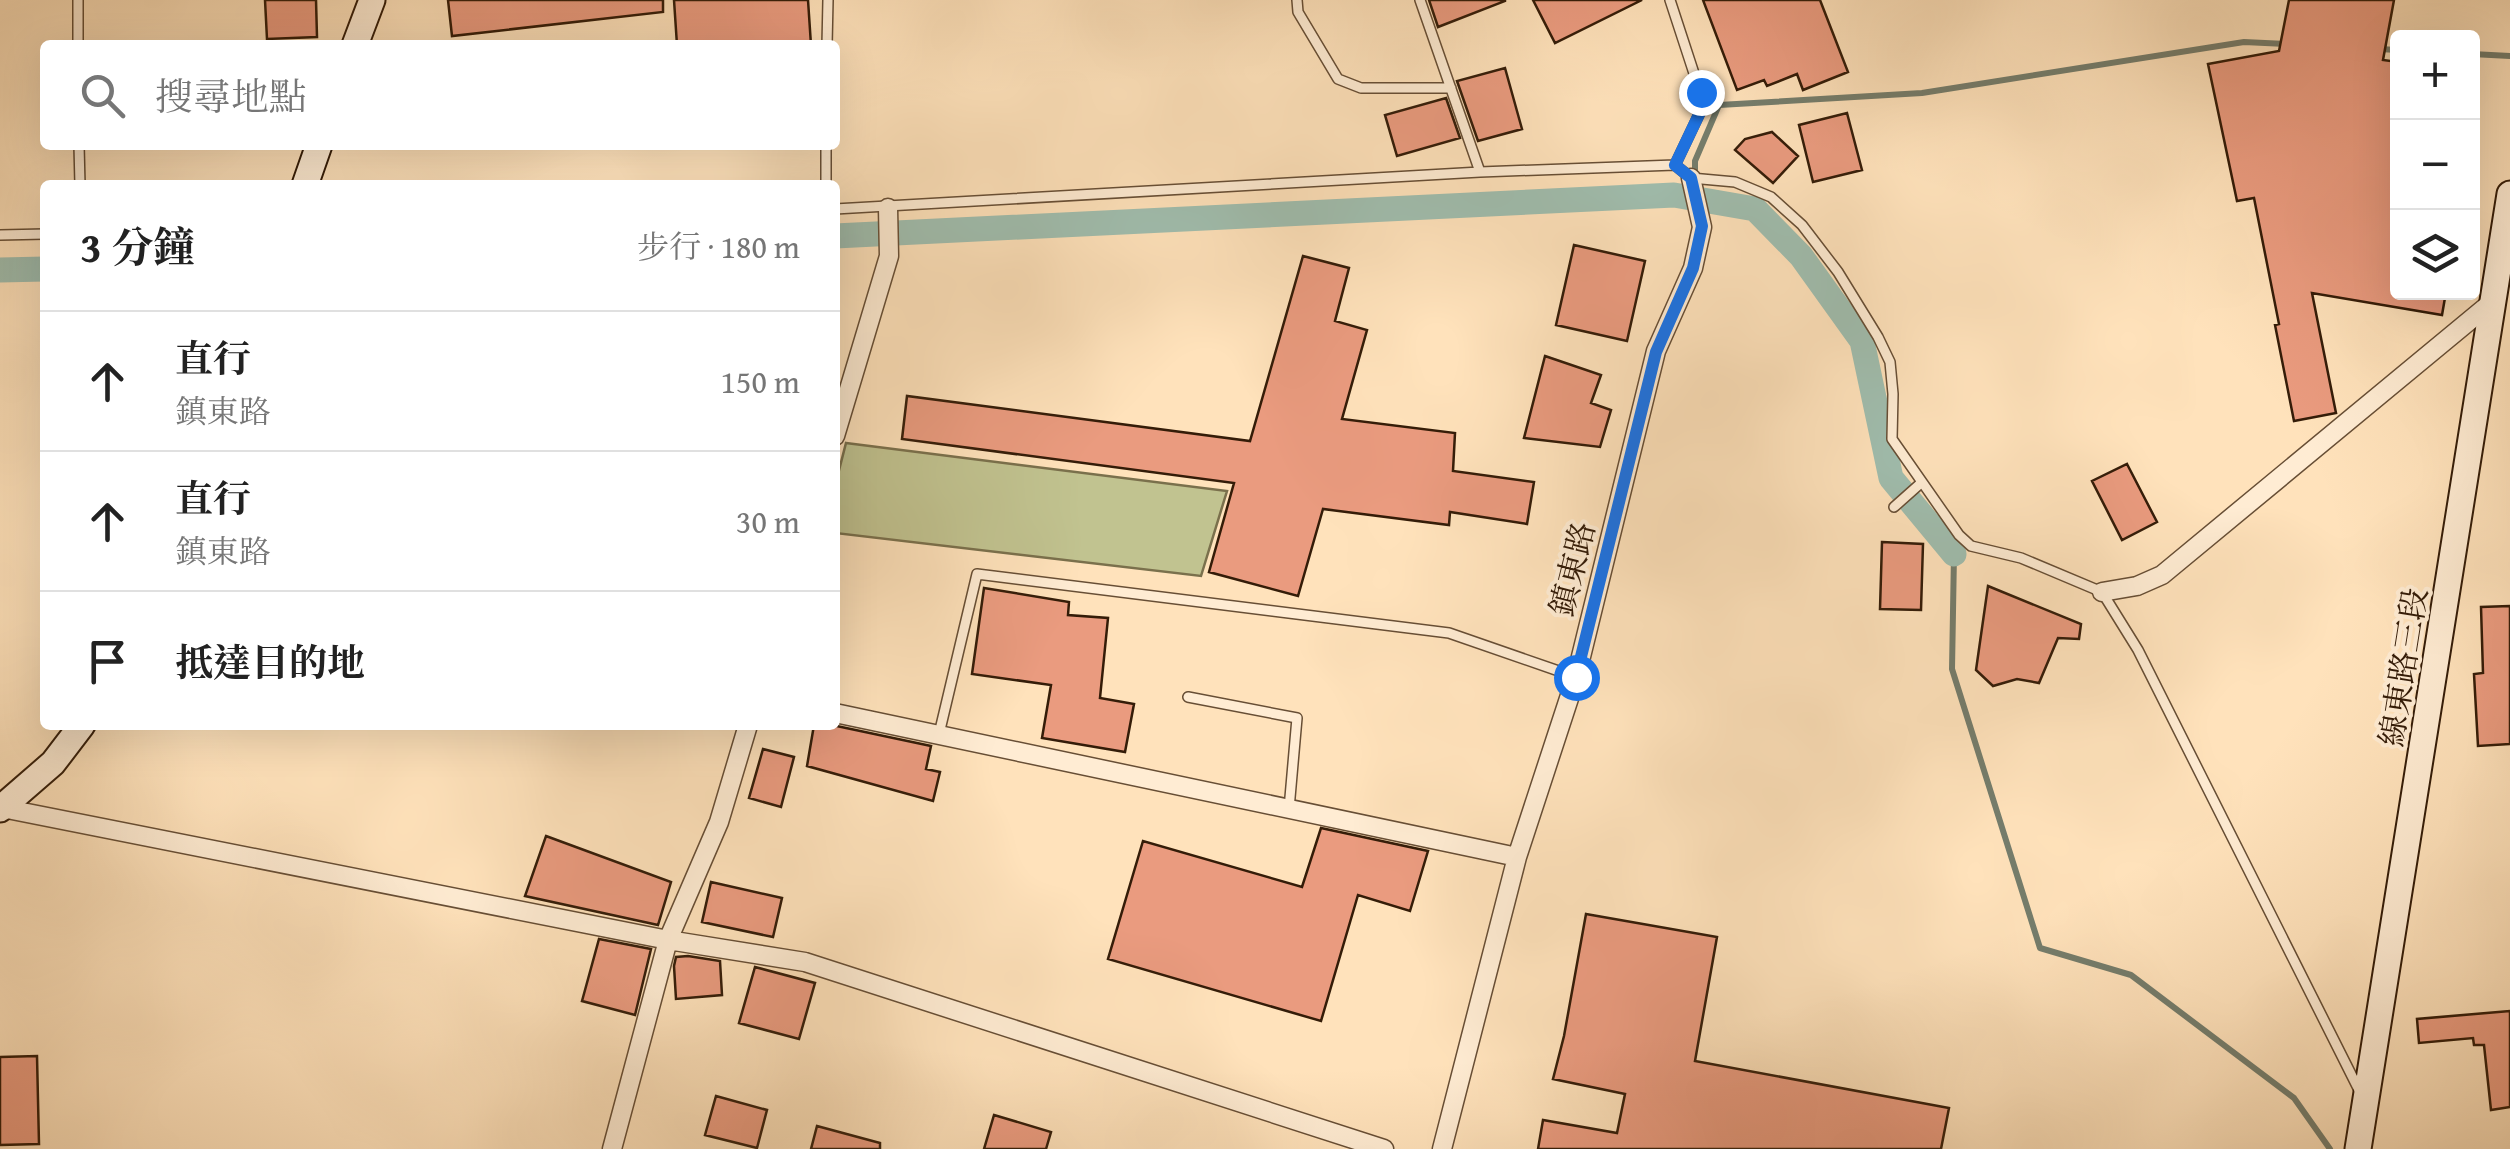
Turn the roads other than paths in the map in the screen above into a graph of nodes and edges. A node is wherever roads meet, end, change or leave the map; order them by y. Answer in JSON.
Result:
{"nodes":[{"id":1,"x":78,"y":0,"type":"edge"},
{"id":2,"x":372,"y":0,"type":"edge"},
{"id":3,"x":828,"y":0,"type":"edge"},
{"id":4,"x":1298,"y":0,"type":"edge"},
{"id":5,"x":1420,"y":0,"type":"edge"},
{"id":6,"x":1670,"y":0,"type":"edge"},
{"id":7,"x":78,"y":40,"type":"edge"},
{"id":8,"x":357,"y":40,"type":"edge"},
{"id":9,"x":827,"y":40,"type":"edge"},
{"id":10,"x":1451,"y":88,"type":"junction"},
{"id":11,"x":79,"y":150,"type":"edge"},
{"id":12,"x":317,"y":150,"type":"edge"},
{"id":13,"x":826,"y":150,"type":"edge"},
{"id":14,"x":1675,"y":165,"type":"junction"},
{"id":15,"x":1480,"y":172,"type":"junction"},
{"id":16,"x":1691,"y":178,"type":"junction"},
{"id":17,"x":80,"y":180,"type":"edge"},
{"id":18,"x":307,"y":180,"type":"edge"},
{"id":19,"x":826,"y":180,"type":"edge"},
{"id":20,"x":2510,"y":194,"type":"edge"},
{"id":21,"x":840,"y":210,"type":"edge"},
{"id":22,"x":888,"y":217,"type":"junction"},
{"id":23,"x":40,"y":234,"type":"edge"},
{"id":24,"x":0,"y":235,"type":"edge"},
{"id":25,"x":2492,"y":302,"type":"junction"},
{"id":26,"x":840,"y":419,"type":"edge"},
{"id":27,"x":1922,"y":483,"type":"junction"},
{"id":28,"x":1894,"y":508,"type":"dead end"},
{"id":29,"x":2102,"y":592,"type":"junction"},
{"id":30,"x":1576,"y":677,"type":"junction"},
{"id":31,"x":1188,"y":697,"type":"dead end"},
{"id":32,"x":840,"y":714,"type":"edge"},
{"id":33,"x":78,"y":730,"type":"edge"},
{"id":34,"x":747,"y":730,"type":"edge"},
{"id":35,"x":939,"y":734,"type":"junction"},
{"id":36,"x":1,"y":809,"type":"edge"},
{"id":37,"x":1289,"y":809,"type":"junction"},
{"id":38,"x":1517,"y":856,"type":"junction"},
{"id":39,"x":668,"y":940,"type":"junction"},
{"id":40,"x":2366,"y":1104,"type":"junction"},
{"id":41,"x":612,"y":1149,"type":"edge"},
{"id":42,"x":1384,"y":1149,"type":"edge"},
{"id":43,"x":1442,"y":1149,"type":"edge"},
{"id":44,"x":2358,"y":1149,"type":"edge"}],
"edges":[{"from":1,"to":7,"type":"lane"},
{"from":2,"to":8,"type":"main road"},
{"from":3,"to":9,"type":"lane"},
{"from":4,"to":10,"type":"lane"},
{"from":5,"to":10,"type":"lane"},
{"from":6,"to":14,"type":"lane"},
{"from":10,"to":15,"type":"lane"},
{"from":11,"to":17,"type":"lane"},
{"from":12,"to":18,"type":"main road"},
{"from":13,"to":19,"type":"lane"},
{"from":14,"to":15,"type":"lane"},
{"from":14,"to":16,"type":"lane"},
{"from":15,"to":22,"type":"lane"},
{"from":16,"to":27,"type":"lane"},
{"from":16,"to":30,"type":"street","name":"鎮東路"},
{"from":20,"to":25,"type":"main road","name":"線東路三段"},
{"from":21,"to":22,"type":"lane"},
{"from":22,"to":26,"type":"street"},
{"from":23,"to":24,"type":"lane"},
{"from":25,"to":29,"type":"street"},
{"from":25,"to":40,"type":"main road","name":"線東路三段"},
{"from":27,"to":28,"type":"lane"},
{"from":27,"to":29,"type":"lane"},
{"from":29,"to":40,"type":"lane"},
{"from":30,"to":35,"type":"lane"},
{"from":30,"to":38,"type":"street","name":"鎮東路"},
{"from":31,"to":37,"type":"lane"},
{"from":32,"to":35,"type":"street"},
{"from":33,"to":36,"type":"main road"},
{"from":34,"to":39,"type":"street"},
{"from":35,"to":37,"type":"street"},
{"from":36,"to":39,"type":"street"},
{"from":37,"to":38,"type":"street"},
{"from":38,"to":43,"type":"street","name":"鎮東路"},
{"from":39,"to":41,"type":"street"},
{"from":39,"to":42,"type":"street"},
{"from":40,"to":44,"type":"main road","name":"線東路三段"}]}
